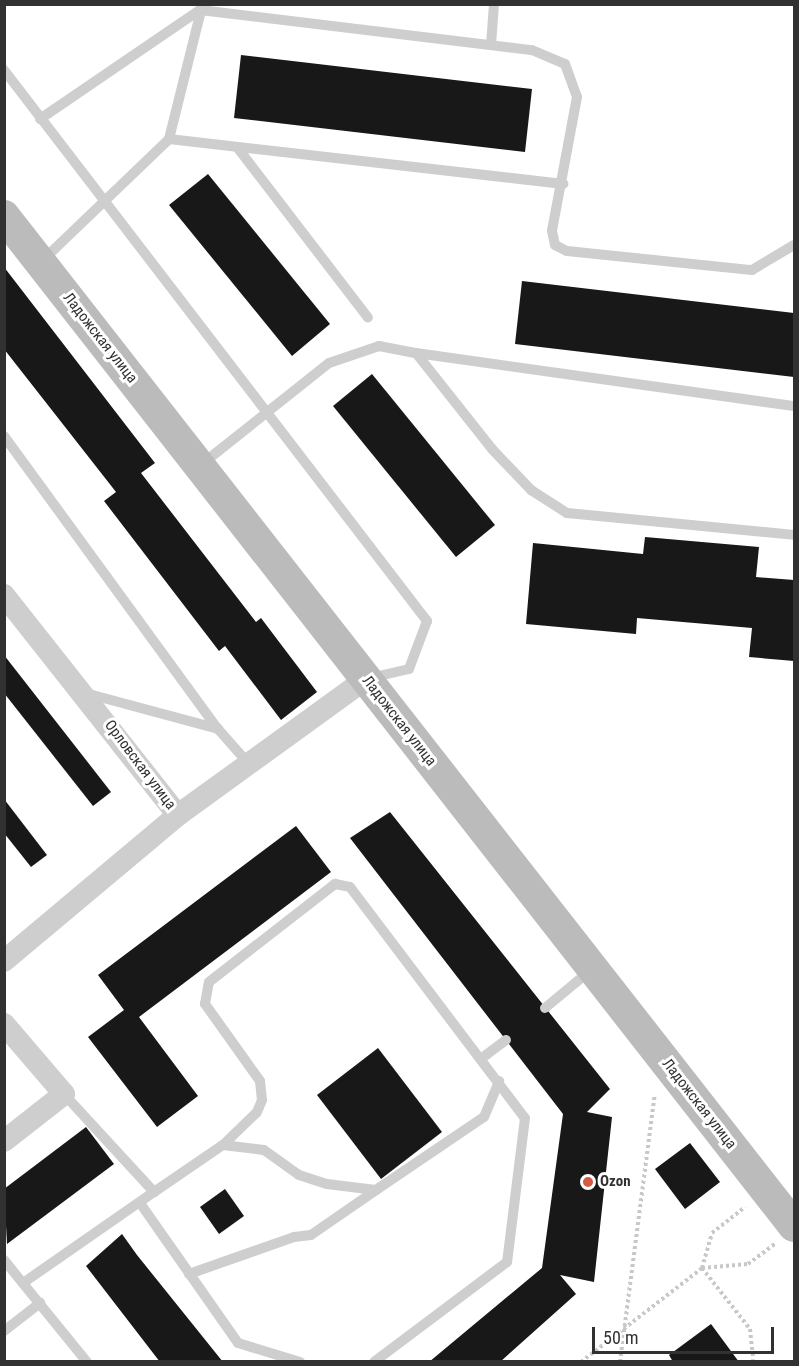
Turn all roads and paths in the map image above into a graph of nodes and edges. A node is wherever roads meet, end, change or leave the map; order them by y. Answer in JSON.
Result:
{"nodes":[{"id":1,"x":494,"y":4,"type":"edge"},
{"id":2,"x":202,"y":7,"type":"edge"},
{"id":3,"x":491,"y":45,"type":"junction"},
{"id":4,"x":4,"y":70,"type":"edge"},
{"id":5,"x":40,"y":119,"type":"junction"},
{"id":6,"x":170,"y":139,"type":"junction"},
{"id":7,"x":237,"y":147,"type":"junction"},
{"id":8,"x":563,"y":183,"type":"junction"},
{"id":9,"x":104,"y":205,"type":"junction"},
{"id":10,"x":4,"y":216,"type":"edge"},
{"id":11,"x":795,"y":245,"type":"edge"},
{"id":12,"x":40,"y":263,"type":"junction"},
{"id":13,"x":368,"y":318,"type":"dead end"},
{"id":14,"x":416,"y":353,"type":"junction"},
{"id":15,"x":795,"y":406,"type":"edge"},
{"id":16,"x":266,"y":414,"type":"junction"},
{"id":17,"x":4,"y":436,"type":"edge"},
{"id":18,"x":200,"y":466,"type":"junction"},
{"id":19,"x":795,"y":535,"type":"edge"},
{"id":20,"x":4,"y":595,"type":"edge"},
{"id":21,"x":366,"y":679,"type":"junction"},
{"id":22,"x":86,"y":693,"type":"junction"},
{"id":23,"x":218,"y":729,"type":"junction"},
{"id":24,"x":249,"y":764,"type":"junction"},
{"id":25,"x":178,"y":815,"type":"junction"},
{"id":26,"x":4,"y":961,"type":"edge"},
{"id":27,"x":594,"y":967,"type":"junction"},
{"id":28,"x":545,"y":1008,"type":"dead end"},
{"id":29,"x":4,"y":1024,"type":"edge"},
{"id":30,"x":506,"y":1040,"type":"dead end"},
{"id":31,"x":660,"y":1054,"type":"junction"},
{"id":32,"x":482,"y":1058,"type":"junction"},
{"id":33,"x":499,"y":1081,"type":"junction"},
{"id":34,"x":64,"y":1094,"type":"junction"},
{"id":35,"x":4,"y":1141,"type":"edge"},
{"id":36,"x":223,"y":1145,"type":"junction"},
{"id":37,"x":376,"y":1190,"type":"junction"},
{"id":38,"x":766,"y":1190,"type":"junction"},
{"id":39,"x":154,"y":1192,"type":"junction"},
{"id":40,"x":140,"y":1203,"type":"junction"},
{"id":41,"x":790,"y":1231,"type":"edge"},
{"id":42,"x":4,"y":1260,"type":"edge"},
{"id":43,"x":702,"y":1268,"type":"junction"},
{"id":44,"x":189,"y":1274,"type":"junction"},
{"id":45,"x":23,"y":1283,"type":"junction"},
{"id":46,"x":40,"y":1303,"type":"junction"},
{"id":47,"x":625,"y":1328,"type":"junction"},
{"id":48,"x":4,"y":1331,"type":"edge"},
{"id":49,"x":753,"y":1360,"type":"dead end"},
{"id":50,"x":87,"y":1362,"type":"edge"},
{"id":51,"x":300,"y":1362,"type":"edge"},
{"id":52,"x":374,"y":1362,"type":"edge"},
{"id":53,"x":581,"y":1362,"type":"edge"},
{"id":54,"x":620,"y":1362,"type":"edge"}],
"edges":[{"from":1,"to":3,"type":"lane"},
{"from":2,"to":3,"type":"lane"},
{"from":2,"to":5,"type":"lane"},
{"from":2,"to":6,"type":"lane"},
{"from":3,"to":8,"type":"lane"},
{"from":4,"to":5,"type":"lane"},
{"from":5,"to":9,"type":"lane"},
{"from":6,"to":7,"type":"lane"},
{"from":6,"to":9,"type":"lane"},
{"from":7,"to":8,"type":"lane"},
{"from":7,"to":13,"type":"lane"},
{"from":8,"to":11,"type":"lane"},
{"from":9,"to":12,"type":"lane"},
{"from":9,"to":16,"type":"lane"},
{"from":10,"to":12,"type":"main road","name":"Ладожская улица"},
{"from":12,"to":18,"type":"main road","name":"Ладожская улица"},
{"from":14,"to":15,"type":"lane"},
{"from":14,"to":16,"type":"lane"},
{"from":14,"to":19,"type":"lane"},
{"from":16,"to":18,"type":"lane"},
{"from":16,"to":21,"type":"lane"},
{"from":17,"to":23,"type":"lane"},
{"from":18,"to":21,"type":"main road","name":"Ладожская улица"},
{"from":20,"to":22,"type":"street","name":"Орловская улица"},
{"from":21,"to":24,"type":"street"},
{"from":21,"to":27,"type":"main road","name":"Ладожская улица"},
{"from":22,"to":23,"type":"lane"},
{"from":22,"to":25,"type":"street","name":"Орловская улица"},
{"from":23,"to":24,"type":"lane"},
{"from":24,"to":25,"type":"street"},
{"from":25,"to":26,"type":"street","name":"Орловская улица"},
{"from":27,"to":28,"type":"lane"},
{"from":27,"to":31,"type":"main road","name":"Ладожская улица"},
{"from":29,"to":34,"type":"street"},
{"from":30,"to":32,"type":"lane"},
{"from":31,"to":38,"type":"main road","name":"Ладожская улица"},
{"from":31,"to":47,"type":"path"},
{"from":32,"to":33,"type":"lane"},
{"from":32,"to":36,"type":"lane"},
{"from":33,"to":37,"type":"lane"},
{"from":33,"to":52,"type":"lane"},
{"from":34,"to":35,"type":"street"},
{"from":34,"to":39,"type":"lane"},
{"from":36,"to":37,"type":"lane"},
{"from":36,"to":39,"type":"lane"},
{"from":37,"to":44,"type":"lane"},
{"from":38,"to":41,"type":"main road","name":"Ладожская улица"},
{"from":38,"to":43,"type":"path"},
{"from":39,"to":40,"type":"lane"},
{"from":40,"to":44,"type":"lane"},
{"from":40,"to":45,"type":"lane"},
{"from":41,"to":43,"type":"path"},
{"from":42,"to":45,"type":"lane"},
{"from":43,"to":47,"type":"path"},
{"from":43,"to":49,"type":"path"},
{"from":44,"to":51,"type":"lane"},
{"from":45,"to":46,"type":"lane"},
{"from":46,"to":48,"type":"lane"},
{"from":46,"to":50,"type":"lane"},
{"from":47,"to":53,"type":"path"},
{"from":47,"to":54,"type":"path"}]}
